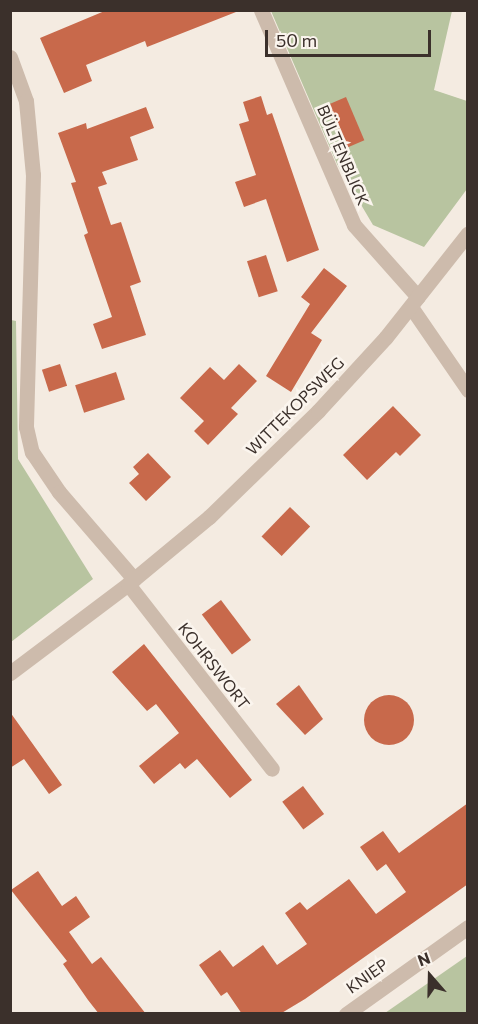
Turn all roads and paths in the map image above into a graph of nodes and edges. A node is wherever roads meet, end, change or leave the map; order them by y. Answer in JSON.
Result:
{"nodes":[{"id":1,"x":261,"y":10,"type":"edge"},
{"id":2,"x":10,"y":57,"type":"edge"},
{"id":3,"x":468,"y":233,"type":"edge"},
{"id":4,"x":414,"y":302,"type":"junction"},
{"id":5,"x":468,"y":390,"type":"edge"},
{"id":6,"x":131,"y":582,"type":"junction"},
{"id":7,"x":10,"y":673,"type":"edge"},
{"id":8,"x":272,"y":769,"type":"dead end"},
{"id":9,"x":468,"y":927,"type":"edge"},
{"id":10,"x":346,"y":1014,"type":"edge"}],
"edges":[{"from":1,"to":4,"type":"street","name":"BÜLTENBLICK"},
{"from":2,"to":6,"type":"street","name":"KOHRSWORT"},
{"from":3,"to":4,"type":"street","name":"WITTEKOPSWEG"},
{"from":4,"to":5,"type":"street","name":"BÜLTENBLICK"},
{"from":4,"to":6,"type":"street","name":"WITTEKOPSWEG"},
{"from":6,"to":7,"type":"street","name":"WITTEKOPSWEG"},
{"from":6,"to":8,"type":"street","name":"KOHRSWORT"},
{"from":9,"to":10,"type":"street","name":"KNIEP"}]}
